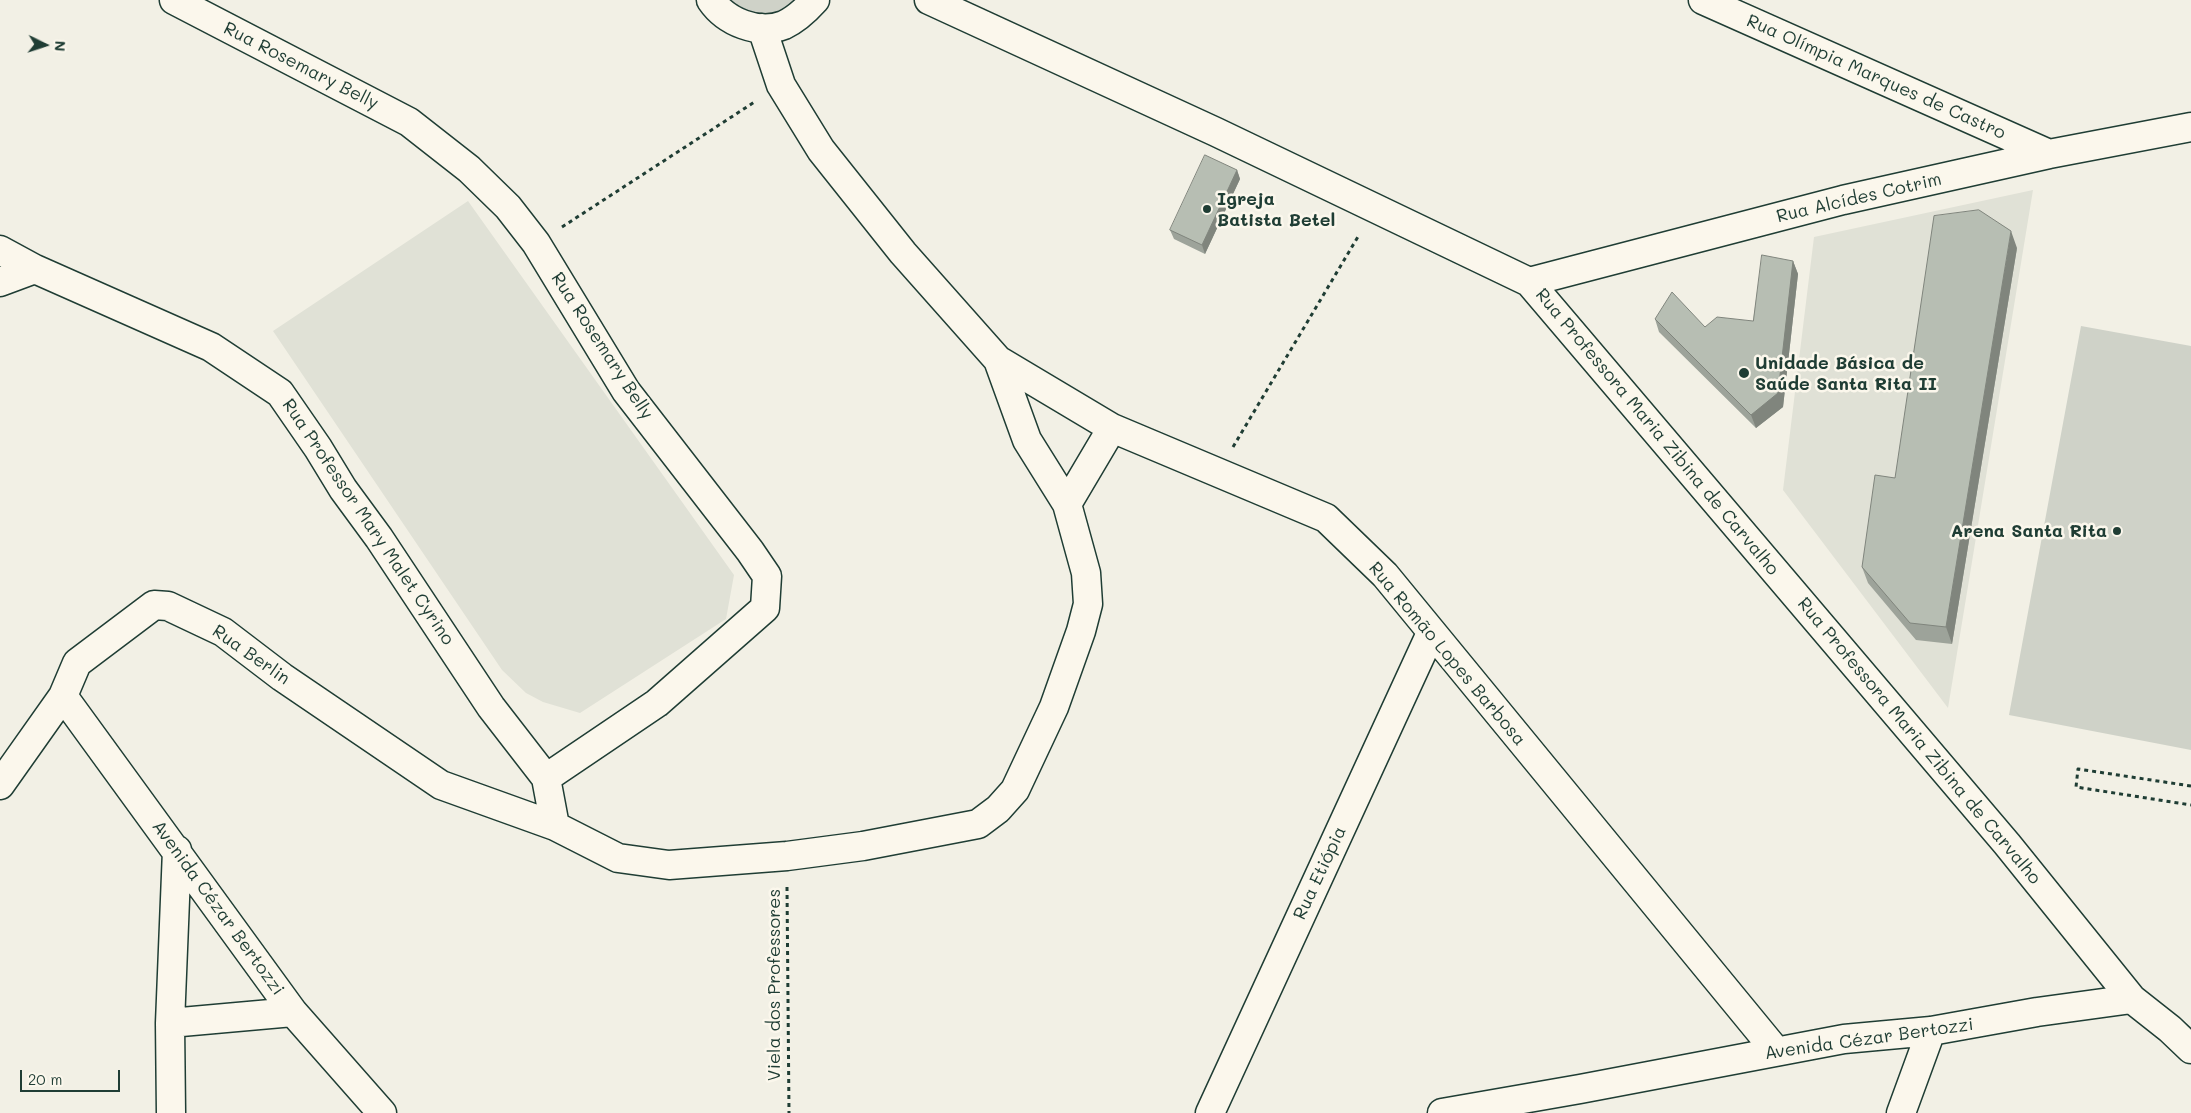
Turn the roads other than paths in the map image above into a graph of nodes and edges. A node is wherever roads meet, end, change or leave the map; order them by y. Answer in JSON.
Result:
{"nodes":[{"id":1,"x":174,"y":0,"type":"edge"},
{"id":2,"x":711,"y":0,"type":"edge"},
{"id":3,"x":815,"y":0,"type":"edge"},
{"id":4,"x":929,"y":0,"type":"edge"},
{"id":5,"x":1703,"y":0,"type":"edge"},
{"id":6,"x":762,"y":28,"type":"junction"},
{"id":7,"x":2191,"y":127,"type":"edge"},
{"id":8,"x":2049,"y":154,"type":"junction"},
{"id":9,"x":0,"y":250,"type":"edge"},
{"id":10,"x":35,"y":269,"type":"junction"},
{"id":11,"x":0,"y":282,"type":"edge"},
{"id":12,"x":1529,"y":282,"type":"junction"},
{"id":13,"x":998,"y":360,"type":"junction"},
{"id":14,"x":1112,"y":428,"type":"junction"},
{"id":15,"x":1067,"y":504,"type":"junction"},
{"id":16,"x":1431,"y":633,"type":"junction"},
{"id":17,"x":63,"y":696,"type":"junction"},
{"id":18,"x":546,"y":778,"type":"junction"},
{"id":19,"x":0,"y":785,"type":"edge"},
{"id":20,"x":555,"y":826,"type":"junction"},
{"id":21,"x":177,"y":850,"type":"junction"},
{"id":22,"x":2132,"y":999,"type":"junction"},
{"id":23,"x":293,"y":1012,"type":"junction"},
{"id":24,"x":170,"y":1023,"type":"junction"},
{"id":25,"x":1931,"y":1031,"type":"junction"},
{"id":26,"x":2191,"y":1049,"type":"edge"},
{"id":27,"x":1776,"y":1051,"type":"junction"},
{"id":28,"x":170,"y":1113,"type":"edge"},
{"id":29,"x":382,"y":1113,"type":"edge"},
{"id":30,"x":1210,"y":1113,"type":"edge"},
{"id":31,"x":1442,"y":1113,"type":"edge"},
{"id":32,"x":1901,"y":1113,"type":"edge"}],
"edges":[{"from":1,"to":18,"type":"street","name":"Rua Rosemary Belly"},
{"from":2,"to":6,"type":"street"},
{"from":3,"to":6,"type":"street"},
{"from":4,"to":12,"type":"street","name":"Rua Professora Maria Zibina de Carvalho"},
{"from":5,"to":8,"type":"street","name":"Rua Olímpia Marques de Castro"},
{"from":6,"to":13,"type":"street"},
{"from":7,"to":8,"type":"street","name":"Rua Alcídes Cotrim"},
{"from":8,"to":12,"type":"street","name":"Rua Alcídes Cotrim"},
{"from":9,"to":10,"type":"street","name":"Rua Professor Mary Malet Cyrino"},
{"from":10,"to":11,"type":"street"},
{"from":10,"to":18,"type":"street","name":"Rua Professor Mary Malet Cyrino"},
{"from":12,"to":22,"type":"street","name":"Rua Professora Maria Zibina de Carvalho"},
{"from":13,"to":14,"type":"street","name":"Rua Romão Lopes Barbosa"},
{"from":13,"to":15,"type":"street","name":"Rua Berlin"},
{"from":14,"to":15,"type":"street"},
{"from":14,"to":16,"type":"street","name":"Rua Romão Lopes Barbosa"},
{"from":15,"to":20,"type":"street","name":"Rua Berlin"},
{"from":16,"to":27,"type":"street","name":"Rua Romão Lopes Barbosa"},
{"from":16,"to":30,"type":"street","name":"Rua Etiópia"},
{"from":17,"to":19,"type":"street","name":"Rua Berlin"},
{"from":17,"to":20,"type":"street","name":"Rua Berlin"},
{"from":17,"to":21,"type":"street","name":"Avenida Cézar Bertozzi"},
{"from":18,"to":20,"type":"street"},
{"from":21,"to":23,"type":"street","name":"Avenida Cézar Bertozzi"},
{"from":21,"to":24,"type":"street"},
{"from":22,"to":25,"type":"street","name":"Avenida Cézar Bertozzi"},
{"from":22,"to":26,"type":"street"},
{"from":23,"to":24,"type":"street"},
{"from":23,"to":29,"type":"street","name":"Avenida Cézar Bertozzi"},
{"from":24,"to":28,"type":"street"},
{"from":25,"to":27,"type":"street","name":"Avenida Cézar Bertozzi"},
{"from":25,"to":32,"type":"street"},
{"from":27,"to":31,"type":"street","name":"Avenida Cézar Bertozzi"}]}
